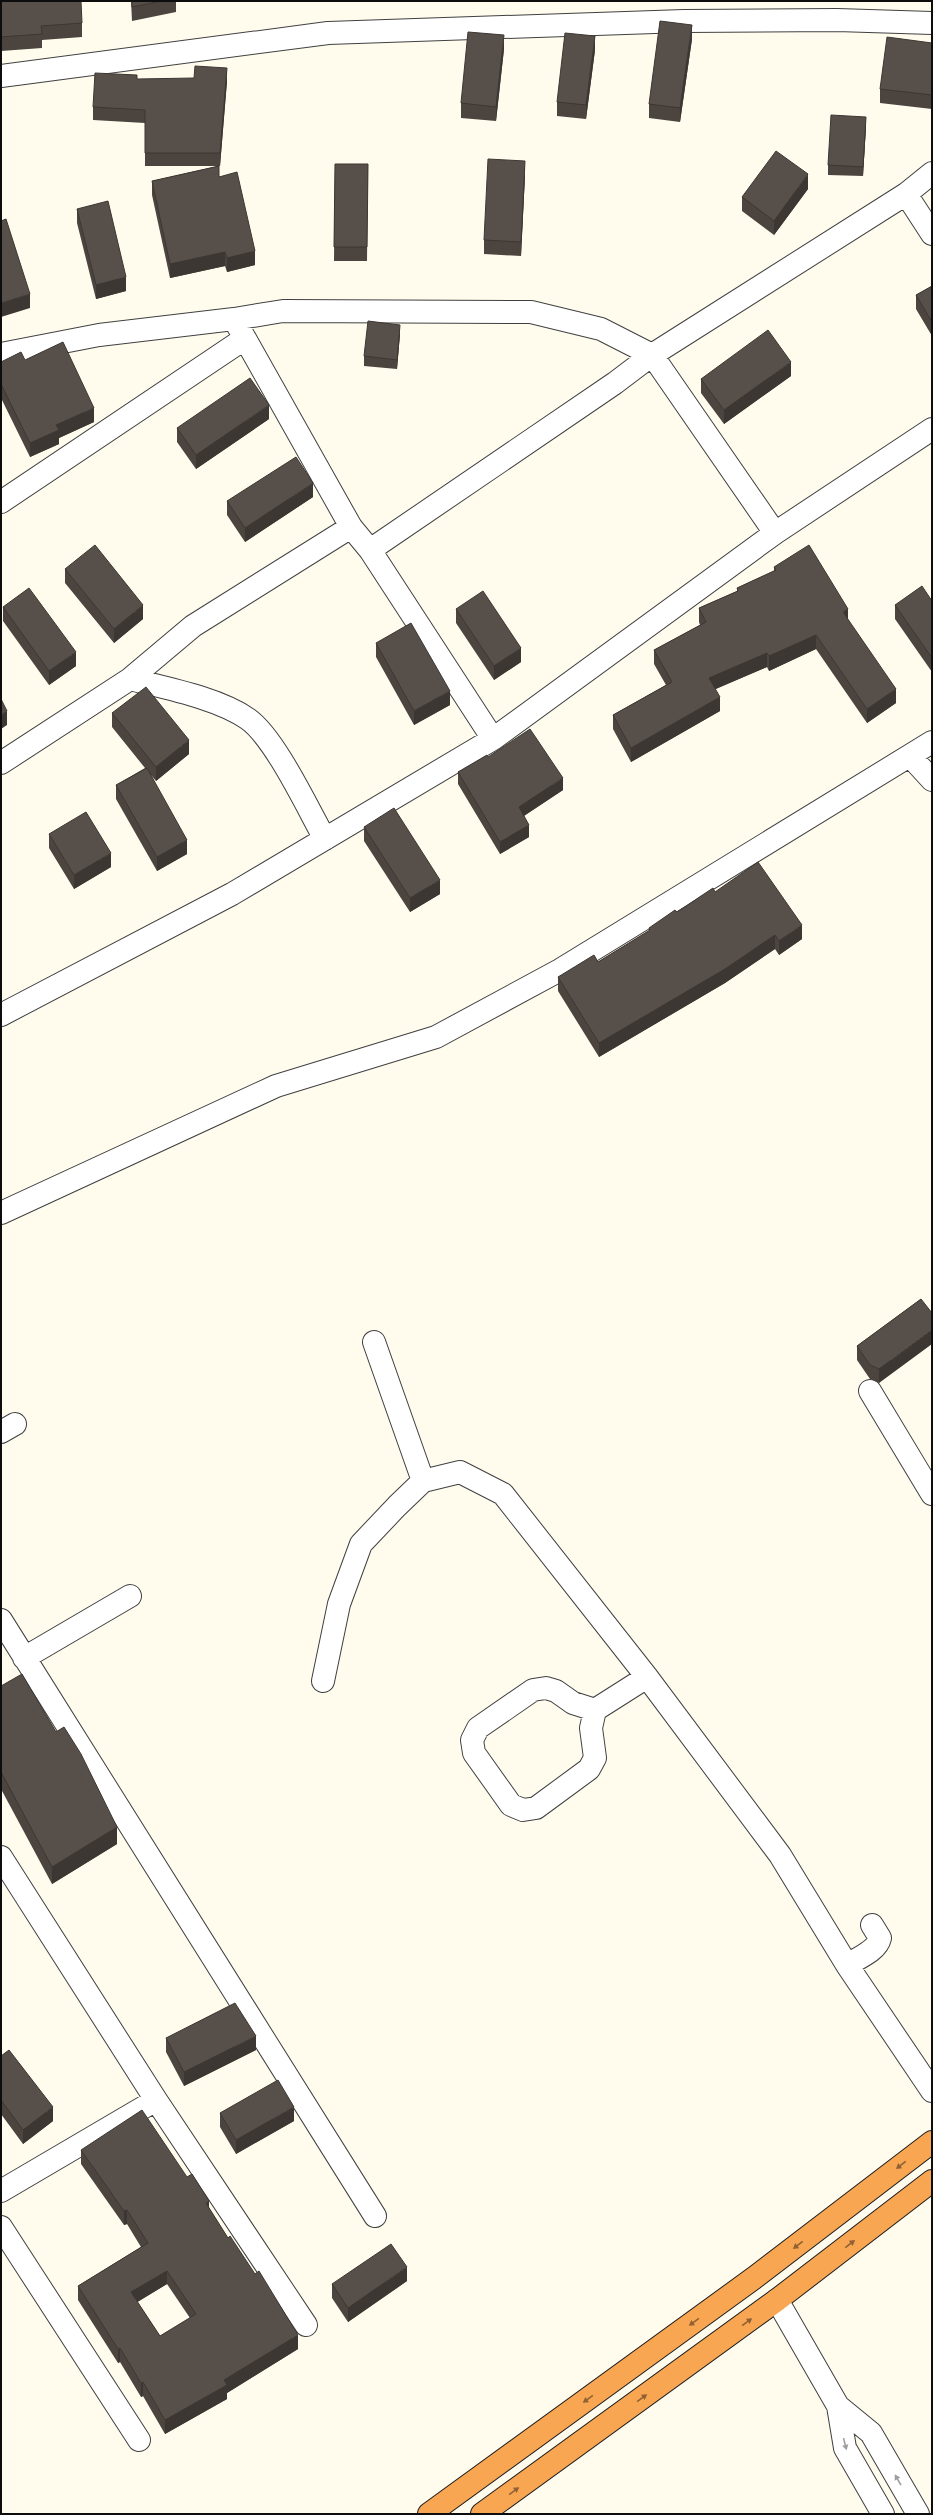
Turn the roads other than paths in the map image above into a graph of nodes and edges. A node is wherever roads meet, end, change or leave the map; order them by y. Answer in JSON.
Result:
{"nodes":[{"id":1,"x":932,"y":23,"type":"edge"},
{"id":2,"x":1,"y":76,"type":"edge"},
{"id":3,"x":932,"y":173,"type":"edge"},
{"id":4,"x":906,"y":194,"type":"junction"},
{"id":5,"x":932,"y":234,"type":"edge"},
{"id":6,"x":234,"y":319,"type":"junction"},
{"id":7,"x":244,"y":338,"type":"junction"},
{"id":8,"x":1,"y":354,"type":"edge"},
{"id":9,"x":652,"y":355,"type":"junction"},
{"id":10,"x":932,"y":429,"type":"edge"},
{"id":11,"x":1,"y":502,"type":"edge"},
{"id":12,"x":351,"y":527,"type":"junction"},
{"id":13,"x":775,"y":533,"type":"junction"},
{"id":14,"x":370,"y":550,"type":"junction"},
{"id":15,"x":130,"y":679,"type":"junction"},
{"id":16,"x":493,"y":739,"type":"junction"},
{"id":17,"x":932,"y":742,"type":"edge"},
{"id":18,"x":910,"y":756,"type":"junction"},
{"id":19,"x":1,"y":763,"type":"edge"},
{"id":20,"x":932,"y":780,"type":"edge"},
{"id":21,"x":325,"y":839,"type":"junction"},
{"id":22,"x":1,"y":1015,"type":"edge"},
{"id":23,"x":1,"y":1213,"type":"edge"},
{"id":24,"x":374,"y":1342,"type":"dead end"},
{"id":25,"x":870,"y":1391,"type":"dead end"},
{"id":26,"x":423,"y":1481,"type":"junction"},
{"id":27,"x":932,"y":1494,"type":"edge"},
{"id":28,"x":130,"y":1596,"type":"dead end"},
{"id":29,"x":1,"y":1620,"type":"edge"},
{"id":30,"x":24,"y":1658,"type":"junction"},
{"id":31,"x":647,"y":1677,"type":"junction"},
{"id":32,"x":323,"y":1681,"type":"dead end"},
{"id":33,"x":595,"y":1710,"type":"junction"},
{"id":34,"x":1,"y":1857,"type":"edge"},
{"id":35,"x":872,"y":1925,"type":"dead end"},
{"id":36,"x":847,"y":1965,"type":"junction"},
{"id":37,"x":932,"y":2091,"type":"edge"},
{"id":38,"x":156,"y":2100,"type":"junction"},
{"id":39,"x":932,"y":2142,"type":"edge"},
{"id":40,"x":932,"y":2181,"type":"edge"},
{"id":41,"x":1,"y":2191,"type":"edge"},
{"id":42,"x":376,"y":2216,"type":"dead end"},
{"id":43,"x":1,"y":2227,"type":"edge"},
{"id":44,"x":777,"y":2300,"type":"junction"},
{"id":45,"x":306,"y":2325,"type":"dead end"},
{"id":46,"x":838,"y":2406,"type":"junction"},
{"id":47,"x":140,"y":2440,"type":"dead end"},
{"id":48,"x":429,"y":2514,"type":"edge"},
{"id":49,"x":482,"y":2514,"type":"edge"},
{"id":50,"x":883,"y":2514,"type":"edge"},
{"id":51,"x":918,"y":2514,"type":"edge"}],
"edges":[{"from":1,"to":2,"type":"street"},
{"from":3,"to":4,"type":"street"},
{"from":4,"to":5,"type":"street"},
{"from":4,"to":9,"type":"street"},
{"from":6,"to":7,"type":"street"},
{"from":6,"to":8,"type":"street"},
{"from":6,"to":9,"type":"street"},
{"from":7,"to":11,"type":"street"},
{"from":7,"to":12,"type":"street"},
{"from":9,"to":13,"type":"street"},
{"from":9,"to":14,"type":"street"},
{"from":10,"to":13,"type":"street"},
{"from":12,"to":14,"type":"street"},
{"from":12,"to":15,"type":"street"},
{"from":13,"to":16,"type":"street"},
{"from":14,"to":16,"type":"street"},
{"from":15,"to":19,"type":"street"},
{"from":15,"to":21,"type":"street"},
{"from":16,"to":21,"type":"street"},
{"from":17,"to":18,"type":"street"},
{"from":18,"to":20,"type":"street"},
{"from":18,"to":23,"type":"street"},
{"from":21,"to":22,"type":"street"},
{"from":24,"to":26,"type":"street"},
{"from":25,"to":27,"type":"street"},
{"from":26,"to":31,"type":"street"},
{"from":26,"to":32,"type":"street"},
{"from":28,"to":30,"type":"street"},
{"from":29,"to":30,"type":"street"},
{"from":30,"to":42,"type":"street"},
{"from":31,"to":33,"type":"street"},
{"from":31,"to":36,"type":"street"},
{"from":33,"to":33,"type":"street"},
{"from":34,"to":38,"type":"street"},
{"from":35,"to":36,"type":"street"},
{"from":36,"to":37,"type":"street"},
{"from":38,"to":41,"type":"street"},
{"from":38,"to":45,"type":"street"},
{"from":39,"to":48,"type":"highway","one_way":true},
{"from":44,"to":40,"type":"highway","one_way":true},
{"from":43,"to":47,"type":"street"},
{"from":44,"to":46,"type":"street"},
{"from":49,"to":44,"type":"highway","one_way":true},
{"from":46,"to":50,"type":"street","one_way":true},
{"from":51,"to":46,"type":"street","one_way":true}]}
